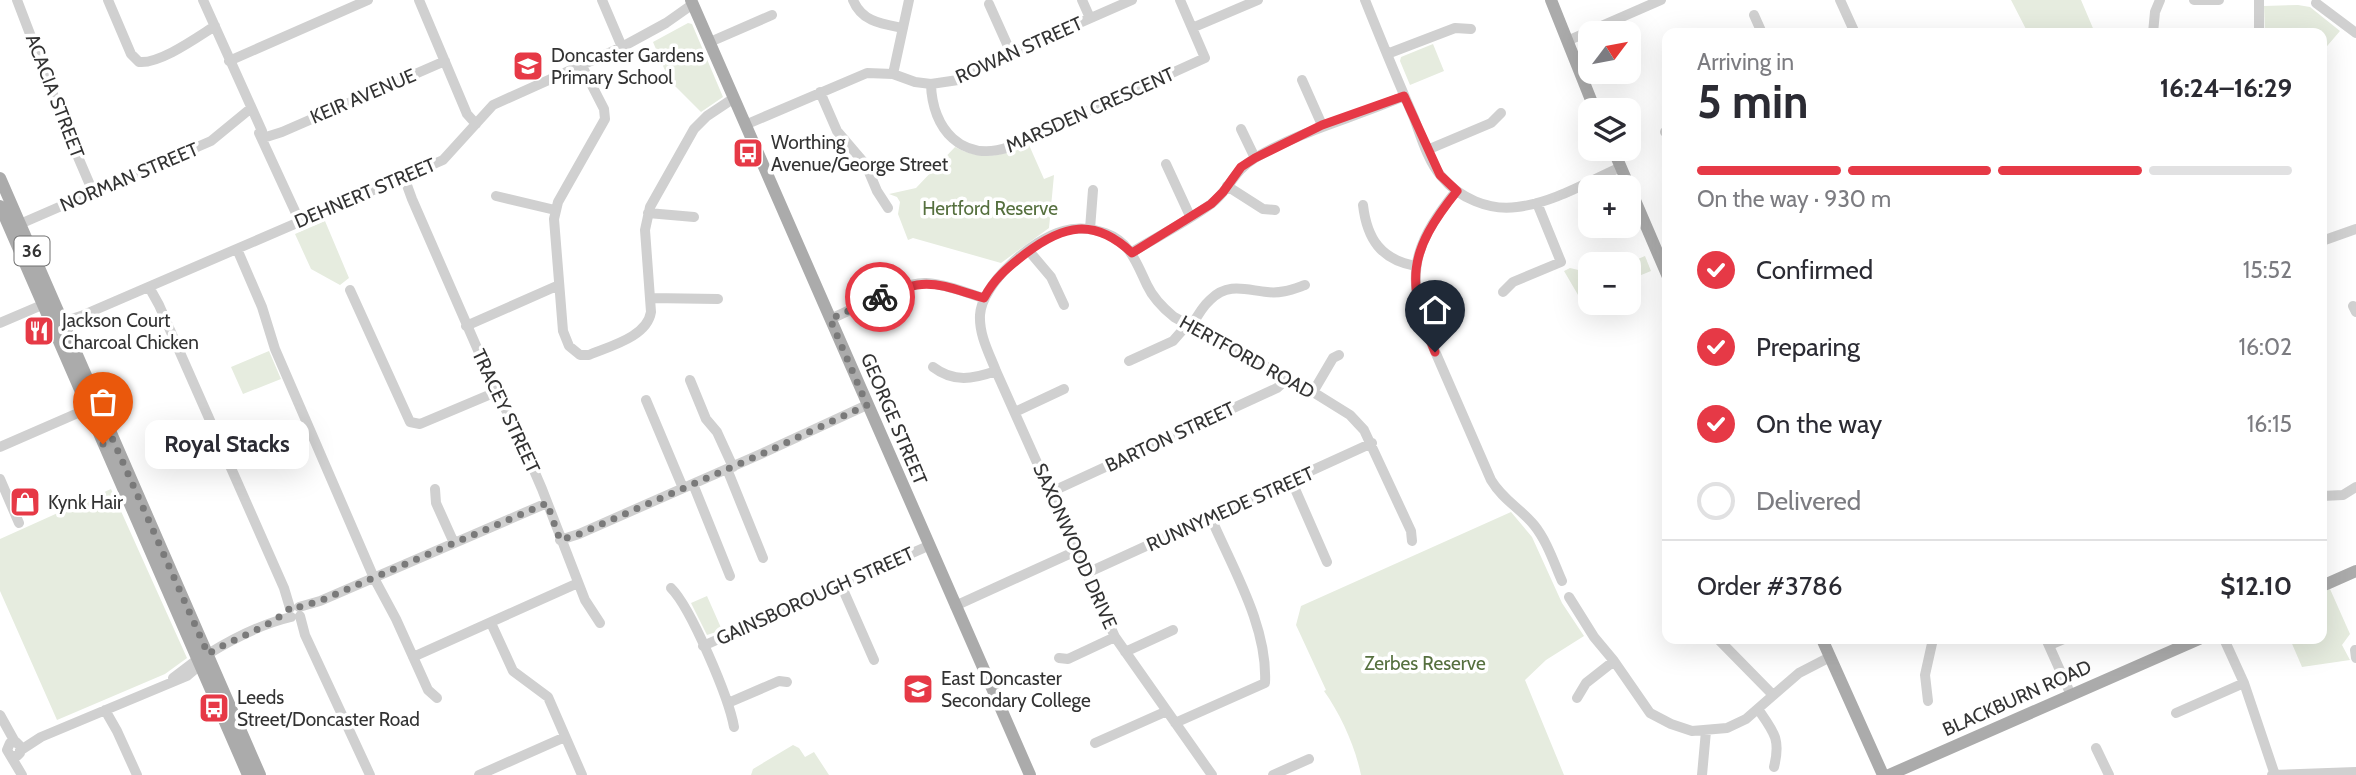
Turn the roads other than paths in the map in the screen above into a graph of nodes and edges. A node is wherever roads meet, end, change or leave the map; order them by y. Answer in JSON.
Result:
{"nodes":[{"id":1,"x":17,"y":0,"type":"edge"},
{"id":2,"x":108,"y":0,"type":"edge"},
{"id":3,"x":203,"y":0,"type":"edge"},
{"id":4,"x":368,"y":0,"type":"edge"},
{"id":5,"x":419,"y":0,"type":"edge"},
{"id":6,"x":602,"y":0,"type":"edge"},
{"id":7,"x":853,"y":0,"type":"edge"},
{"id":8,"x":909,"y":0,"type":"edge"},
{"id":9,"x":1082,"y":0,"type":"edge"},
{"id":10,"x":1132,"y":0,"type":"edge"},
{"id":11,"x":1180,"y":0,"type":"edge"},
{"id":12,"x":1258,"y":0,"type":"edge"},
{"id":13,"x":1365,"y":0,"type":"edge"},
{"id":14,"x":1551,"y":0,"type":"edge"},
{"id":15,"x":1661,"y":0,"type":"edge"},
{"id":16,"x":1840,"y":0,"type":"edge"},
{"id":17,"x":2160,"y":0,"type":"edge"},
{"id":18,"x":2194,"y":0,"type":"edge"},
{"id":19,"x":2219,"y":0,"type":"edge"},
{"id":20,"x":2259,"y":0,"type":"edge"},
{"id":21,"x":2314,"y":1,"type":"edge"},
{"id":22,"x":989,"y":4,"type":"dead end"},
{"id":23,"x":693,"y":5,"type":"edge"},
{"id":24,"x":1754,"y":15,"type":"dead end"},
{"id":25,"x":772,"y":16,"type":"dead end"},
{"id":26,"x":1090,"y":18,"type":"junction"},
{"id":27,"x":215,"y":26,"type":"junction"},
{"id":28,"x":903,"y":28,"type":"junction"},
{"id":29,"x":1192,"y":28,"type":"junction"},
{"id":30,"x":1760,"y":28,"type":"edge"},
{"id":31,"x":1853,"y":28,"type":"edge"},
{"id":32,"x":2153,"y":28,"type":"edge"},
{"id":33,"x":2259,"y":28,"type":"edge"},
{"id":34,"x":1471,"y":29,"type":"dead end"},
{"id":35,"x":2356,"y":33,"type":"edge"},
{"id":36,"x":1567,"y":41,"type":"junction"},
{"id":37,"x":709,"y":42,"type":"junction"},
{"id":38,"x":622,"y":47,"type":"junction"},
{"id":39,"x":1011,"y":53,"type":"junction"},
{"id":40,"x":1387,"y":54,"type":"junction"},
{"id":41,"x":229,"y":61,"type":"junction"},
{"id":42,"x":445,"y":61,"type":"junction"},
{"id":43,"x":584,"y":65,"type":"junction"},
{"id":44,"x":892,"y":74,"type":"junction"},
{"id":45,"x":1303,"y":80,"type":"dead end"},
{"id":46,"x":931,"y":84,"type":"junction"},
{"id":47,"x":820,"y":92,"type":"junction"},
{"id":48,"x":1404,"y":96,"type":"junction"},
{"id":49,"x":1590,"y":98,"type":"edge"},
{"id":50,"x":735,"y":101,"type":"junction"},
{"id":51,"x":251,"y":111,"type":"junction"},
{"id":52,"x":1501,"y":113,"type":"dead end"},
{"id":53,"x":478,"y":122,"type":"junction"},
{"id":54,"x":745,"y":125,"type":"junction"},
{"id":55,"x":1322,"y":125,"type":"junction"},
{"id":56,"x":1241,"y":130,"type":"dead end"},
{"id":57,"x":264,"y":140,"type":"junction"},
{"id":58,"x":1427,"y":150,"type":"junction"},
{"id":59,"x":1255,"y":158,"type":"junction"},
{"id":60,"x":1618,"y":161,"type":"edge"},
{"id":61,"x":1166,"y":164,"type":"dead end"},
{"id":62,"x":1621,"y":167,"type":"junction"},
{"id":63,"x":0,"y":178,"type":"edge"},
{"id":64,"x":402,"y":178,"type":"junction"},
{"id":65,"x":1227,"y":186,"type":"junction"},
{"id":66,"x":1093,"y":190,"type":"dead end"},
{"id":67,"x":1457,"y":191,"type":"junction"},
{"id":68,"x":93,"y":192,"type":"junction"},
{"id":69,"x":496,"y":197,"type":"dead end"},
{"id":70,"x":1537,"y":203,"type":"junction"},
{"id":71,"x":1363,"y":205,"type":"dead end"},
{"id":72,"x":888,"y":208,"type":"dead end"},
{"id":73,"x":1275,"y":209,"type":"dead end"},
{"id":74,"x":555,"y":210,"type":"junction"},
{"id":75,"x":648,"y":213,"type":"junction"},
{"id":76,"x":2,"y":214,"type":"edge"},
{"id":77,"x":1190,"y":216,"type":"junction"},
{"id":78,"x":694,"y":217,"type":"dead end"},
{"id":79,"x":300,"y":222,"type":"junction"},
{"id":80,"x":22,"y":229,"type":"junction"},
{"id":81,"x":1090,"y":229,"type":"junction"},
{"id":82,"x":2356,"y":229,"type":"edge"},
{"id":83,"x":2327,"y":239,"type":"edge"},
{"id":84,"x":237,"y":249,"type":"junction"},
{"id":85,"x":1030,"y":251,"type":"junction"},
{"id":86,"x":1132,"y":253,"type":"junction"},
{"id":87,"x":1662,"y":263,"type":"edge"},
{"id":88,"x":1416,"y":266,"type":"junction"},
{"id":89,"x":559,"y":285,"type":"junction"},
{"id":90,"x":1305,"y":285,"type":"dead end"},
{"id":91,"x":151,"y":286,"type":"junction"},
{"id":92,"x":350,"y":290,"type":"dead end"},
{"id":93,"x":1503,"y":292,"type":"dead end"},
{"id":94,"x":650,"y":298,"type":"junction"},
{"id":95,"x":984,"y":298,"type":"junction"},
{"id":96,"x":718,"y":299,"type":"dead end"},
{"id":97,"x":1064,"y":305,"type":"dead end"},
{"id":98,"x":44,"y":310,"type":"junction"},
{"id":99,"x":830,"y":319,"type":"junction"},
{"id":100,"x":0,"y":323,"type":"edge"},
{"id":101,"x":63,"y":323,"type":"junction"},
{"id":102,"x":467,"y":326,"type":"junction"},
{"id":103,"x":1189,"y":326,"type":"junction"},
{"id":104,"x":1339,"y":355,"type":"dead end"},
{"id":105,"x":1129,"y":360,"type":"dead end"},
{"id":106,"x":933,"y":368,"type":"dead end"},
{"id":107,"x":996,"y":371,"type":"junction"},
{"id":108,"x":1287,"y":379,"type":"junction"},
{"id":109,"x":690,"y":380,"type":"dead end"},
{"id":110,"x":1064,"y":389,"type":"dead end"},
{"id":111,"x":496,"y":391,"type":"junction"},
{"id":112,"x":1313,"y":392,"type":"junction"},
{"id":113,"x":646,"y":400,"type":"dead end"},
{"id":114,"x":867,"y":405,"type":"junction"},
{"id":115,"x":92,"y":407,"type":"junction"},
{"id":116,"x":1015,"y":412,"type":"junction"},
{"id":117,"x":1371,"y":443,"type":"junction"},
{"id":118,"x":0,"y":447,"type":"edge"},
{"id":119,"x":730,"y":468,"type":"junction"},
{"id":120,"x":0,"y":480,"type":"edge"},
{"id":121,"x":1292,"y":481,"type":"junction"},
{"id":122,"x":688,"y":486,"type":"junction"},
{"id":123,"x":2356,"y":487,"type":"edge"},
{"id":124,"x":435,"y":489,"type":"dead end"},
{"id":125,"x":1051,"y":492,"type":"junction"},
{"id":126,"x":2327,"y":496,"type":"edge"},
{"id":127,"x":547,"y":503,"type":"junction"},
{"id":128,"x":1211,"y":518,"type":"junction"},
{"id":129,"x":19,"y":523,"type":"dead end"},
{"id":130,"x":1412,"y":541,"type":"dead end"},
{"id":131,"x":561,"y":542,"type":"junction"},
{"id":132,"x":454,"y":543,"type":"junction"},
{"id":133,"x":928,"y":546,"type":"junction"},
{"id":134,"x":1076,"y":551,"type":"junction"},
{"id":135,"x":763,"y":558,"type":"dead end"},
{"id":136,"x":1327,"y":562,"type":"dead end"},
{"id":137,"x":2356,"y":571,"type":"edge"},
{"id":138,"x":1087,"y":573,"type":"junction"},
{"id":139,"x":730,"y":576,"type":"dead end"},
{"id":140,"x":374,"y":578,"type":"junction"},
{"id":141,"x":1562,"y":581,"type":"dead end"},
{"id":142,"x":2327,"y":584,"type":"edge"},
{"id":143,"x":579,"y":585,"type":"junction"},
{"id":144,"x":841,"y":585,"type":"junction"},
{"id":145,"x":671,"y":588,"type":"dead end"},
{"id":146,"x":1569,"y":597,"type":"dead end"},
{"id":147,"x":955,"y":606,"type":"junction"},
{"id":148,"x":295,"y":612,"type":"junction"},
{"id":149,"x":491,"y":623,"type":"junction"},
{"id":150,"x":600,"y":623,"type":"dead end"},
{"id":151,"x":1173,"y":630,"type":"dead end"},
{"id":152,"x":1115,"y":637,"type":"junction"},
{"id":153,"x":1723,"y":644,"type":"edge"},
{"id":154,"x":1824,"y":644,"type":"edge"},
{"id":155,"x":1932,"y":644,"type":"edge"},
{"id":156,"x":2049,"y":644,"type":"edge"},
{"id":157,"x":2188,"y":644,"type":"edge"},
{"id":158,"x":2226,"y":644,"type":"edge"},
{"id":159,"x":703,"y":646,"type":"junction"},
{"id":160,"x":1125,"y":652,"type":"junction"},
{"id":161,"x":413,"y":657,"type":"junction"},
{"id":162,"x":1830,"y":657,"type":"junction"},
{"id":163,"x":202,"y":659,"type":"junction"},
{"id":164,"x":1059,"y":659,"type":"dead end"},
{"id":165,"x":874,"y":660,"type":"dead end"},
{"id":166,"x":1614,"y":661,"type":"junction"},
{"id":167,"x":788,"y":682,"type":"dead end"},
{"id":168,"x":2244,"y":683,"type":"junction"},
{"id":169,"x":1773,"y":695,"type":"junction"},
{"id":170,"x":2071,"y":695,"type":"junction"},
{"id":171,"x":437,"y":698,"type":"dead end"},
{"id":172,"x":1577,"y":698,"type":"dead end"},
{"id":173,"x":1928,"y":701,"type":"dead end"},
{"id":174,"x":728,"y":703,"type":"junction"},
{"id":175,"x":108,"y":709,"type":"junction"},
{"id":176,"x":1759,"y":709,"type":"junction"},
{"id":177,"x":1167,"y":711,"type":"junction"},
{"id":178,"x":2176,"y":713,"type":"dead end"},
{"id":179,"x":2,"y":720,"type":"edge"},
{"id":180,"x":1175,"y":723,"type":"junction"},
{"id":181,"x":734,"y":727,"type":"dead end"},
{"id":182,"x":1706,"y":731,"type":"junction"},
{"id":183,"x":565,"y":737,"type":"junction"},
{"id":184,"x":1095,"y":743,"type":"dead end"},
{"id":185,"x":2096,"y":748,"type":"dead end"},
{"id":186,"x":11,"y":750,"type":"edge"},
{"id":187,"x":1309,"y":759,"type":"dead end"},
{"id":188,"x":1774,"y":767,"type":"dead end"},
{"id":189,"x":2356,"y":772,"type":"edge"},
{"id":190,"x":22,"y":773,"type":"edge"},
{"id":191,"x":2330,"y":774,"type":"edge"},
{"id":192,"x":137,"y":775,"type":"edge"},
{"id":193,"x":248,"y":775,"type":"edge"},
{"id":194,"x":260,"y":775,"type":"edge"},
{"id":195,"x":370,"y":775,"type":"edge"},
{"id":196,"x":479,"y":775,"type":"edge"},
{"id":197,"x":582,"y":775,"type":"edge"},
{"id":198,"x":1030,"y":775,"type":"edge"},
{"id":199,"x":1212,"y":775,"type":"edge"},
{"id":200,"x":1273,"y":775,"type":"edge"},
{"id":201,"x":1702,"y":775,"type":"edge"},
{"id":202,"x":1883,"y":775,"type":"edge"},
{"id":203,"x":1889,"y":775,"type":"edge"},
{"id":204,"x":2109,"y":775,"type":"edge"},
{"id":205,"x":2274,"y":775,"type":"edge"}],
"edges":[{"from":1,"to":68,"type":"street","name":"ACACIA STREET"},
{"from":2,"to":27,"type":"street"},
{"from":3,"to":27,"type":"street"},
{"from":4,"to":41,"type":"street"},
{"from":5,"to":42,"type":"street"},
{"from":6,"to":38,"type":"street"},
{"from":7,"to":28,"type":"street"},
{"from":8,"to":28,"type":"street"},
{"from":9,"to":26,"type":"street"},
{"from":10,"to":26,"type":"street","name":"ROWAN STREET"},
{"from":11,"to":29,"type":"street"},
{"from":12,"to":29,"type":"street"},
{"from":13,"to":40,"type":"street"},
{"from":14,"to":36,"type":"main road"},
{"from":15,"to":36,"type":"street"},
{"from":16,"to":31,"type":"street"},
{"from":17,"to":32,"type":"street"},
{"from":18,"to":19,"type":"street"},
{"from":20,"to":33,"type":"street"},
{"from":21,"to":35,"type":"street"},
{"from":22,"to":39,"type":"street"},
{"from":23,"to":37,"type":"main road","name":"GEORGE STREET"},
{"from":23,"to":38,"type":"street","name":"DEHNERT STREET"},
{"from":24,"to":30,"type":"street"},
{"from":25,"to":37,"type":"street"},
{"from":26,"to":39,"type":"street","name":"ROWAN STREET"},
{"from":27,"to":41,"type":"street"},
{"from":28,"to":44,"type":"street"},
{"from":29,"to":46,"type":"street","name":"MARSDEN CRESCENT"},
{"from":34,"to":40,"type":"street"},
{"from":36,"to":49,"type":"main road"},
{"from":37,"to":50,"type":"main road","name":"GEORGE STREET"},
{"from":38,"to":43,"type":"street","name":"DEHNERT STREET"},
{"from":39,"to":46,"type":"street","name":"ROWAN STREET"},
{"from":40,"to":48,"type":"street"},
{"from":41,"to":51,"type":"street"},
{"from":42,"to":53,"type":"street"},
{"from":42,"to":57,"type":"street","name":"KEIR AVENUE"},
{"from":43,"to":53,"type":"street","name":"DEHNERT STREET"},
{"from":43,"to":74,"type":"street"},
{"from":44,"to":46,"type":"street","name":"ROWAN STREET"},
{"from":44,"to":47,"type":"street","name":"ROWAN STREET"},
{"from":45,"to":55,"type":"street"},
{"from":47,"to":54,"type":"street","name":"ROWAN STREET"},
{"from":47,"to":72,"type":"street"},
{"from":48,"to":55,"type":"street"},
{"from":48,"to":58,"type":"street"},
{"from":50,"to":54,"type":"main road","name":"GEORGE STREET"},
{"from":50,"to":75,"type":"street"},
{"from":51,"to":57,"type":"street"},
{"from":51,"to":68,"type":"street","name":"NORMAN STREET"},
{"from":52,"to":58,"type":"street"},
{"from":53,"to":64,"type":"street","name":"DEHNERT STREET"},
{"from":54,"to":99,"type":"main road","name":"GEORGE STREET"},
{"from":55,"to":59,"type":"street"},
{"from":56,"to":59,"type":"street"},
{"from":57,"to":79,"type":"street"},
{"from":58,"to":67,"type":"street"},
{"from":59,"to":65,"type":"street"},
{"from":60,"to":62,"type":"main road"},
{"from":61,"to":77,"type":"street"},
{"from":62,"to":70,"type":"street"},
{"from":62,"to":87,"type":"main road"},
{"from":63,"to":80,"type":"main road","number":"36"},
{"from":64,"to":79,"type":"street","name":"DEHNERT STREET"},
{"from":64,"to":102,"type":"street","name":"TRACEY STREET"},
{"from":65,"to":73,"type":"street"},
{"from":65,"to":77,"type":"street"},
{"from":66,"to":81,"type":"street"},
{"from":67,"to":70,"type":"street"},
{"from":67,"to":88,"type":"street"},
{"from":68,"to":80,"type":"street","name":"NORMAN STREET"},
{"from":69,"to":74,"type":"street"},
{"from":70,"to":93,"type":"street"},
{"from":71,"to":88,"type":"street"},
{"from":74,"to":89,"type":"street"},
{"from":75,"to":78,"type":"street"},
{"from":75,"to":94,"type":"street"},
{"from":76,"to":98,"type":"main road","number":"36"},
{"from":77,"to":86,"type":"street"},
{"from":79,"to":84,"type":"street","name":"DEHNERT STREET"},
{"from":80,"to":98,"type":"street"},
{"from":80,"to":101,"type":"main road","number":"36"},
{"from":81,"to":85,"type":"street"},
{"from":81,"to":86,"type":"street","name":"HERTFORD ROAD"},
{"from":82,"to":83,"type":"street"},
{"from":84,"to":91,"type":"street","name":"DEHNERT STREET"},
{"from":84,"to":140,"type":"street"},
{"from":85,"to":95,"type":"street"},
{"from":85,"to":97,"type":"street"},
{"from":86,"to":103,"type":"street","name":"HERTFORD ROAD"},
{"from":88,"to":141,"type":"street"},
{"from":89,"to":94,"type":"street"},
{"from":89,"to":102,"type":"street"},
{"from":90,"to":103,"type":"street"},
{"from":91,"to":101,"type":"street","name":"DEHNERT STREET"},
{"from":91,"to":148,"type":"street"},
{"from":92,"to":111,"type":"street"},
{"from":94,"to":96,"type":"street"},
{"from":95,"to":99,"type":"street"},
{"from":95,"to":107,"type":"street","name":"SAXONWOOD DRIVE"},
{"from":98,"to":100,"type":"street"},
{"from":98,"to":101,"type":"street"},
{"from":98,"to":115,"type":"main road","number":"36"},
{"from":99,"to":114,"type":"main road","name":"GEORGE STREET"},
{"from":101,"to":115,"type":"main road","number":"36"},
{"from":102,"to":111,"type":"street","name":"TRACEY STREET"},
{"from":103,"to":105,"type":"street"},
{"from":103,"to":108,"type":"street","name":"HERTFORD ROAD"},
{"from":104,"to":112,"type":"street"},
{"from":106,"to":107,"type":"street"},
{"from":107,"to":116,"type":"street","name":"SAXONWOOD DRIVE"},
{"from":108,"to":112,"type":"street","name":"HERTFORD ROAD"},
{"from":108,"to":125,"type":"street","name":"BARTON STREET"},
{"from":109,"to":119,"type":"street"},
{"from":110,"to":116,"type":"street"},
{"from":111,"to":127,"type":"street","name":"TRACEY STREET"},
{"from":112,"to":117,"type":"street","name":"HERTFORD ROAD"},
{"from":113,"to":122,"type":"street"},
{"from":114,"to":119,"type":"street"},
{"from":114,"to":133,"type":"main road","name":"GEORGE STREET"},
{"from":115,"to":118,"type":"street"},
{"from":115,"to":163,"type":"main road","number":"36"},
{"from":116,"to":125,"type":"street","name":"SAXONWOOD DRIVE"},
{"from":117,"to":121,"type":"street","name":"RUNNYMEDE STREET"},
{"from":117,"to":130,"type":"street","name":"HERTFORD ROAD"},
{"from":119,"to":122,"type":"street"},
{"from":119,"to":135,"type":"street"},
{"from":120,"to":129,"type":"street"},
{"from":121,"to":128,"type":"street","name":"RUNNYMEDE STREET"},
{"from":121,"to":136,"type":"street"},
{"from":122,"to":131,"type":"street"},
{"from":122,"to":139,"type":"street"},
{"from":123,"to":126,"type":"street"},
{"from":124,"to":132,"type":"street"},
{"from":125,"to":134,"type":"street","name":"SAXONWOOD DRIVE"},
{"from":127,"to":131,"type":"street","name":"TRACEY STREET"},
{"from":127,"to":132,"type":"street"},
{"from":128,"to":138,"type":"street","name":"RUNNYMEDE STREET"},
{"from":128,"to":180,"type":"street"},
{"from":131,"to":143,"type":"street","name":"TRACEY STREET"},
{"from":132,"to":140,"type":"street"},
{"from":133,"to":144,"type":"street","name":"GAINSBOROUGH STREET"},
{"from":133,"to":147,"type":"main road","name":"GEORGE STREET"},
{"from":134,"to":138,"type":"street","name":"SAXONWOOD DRIVE"},
{"from":134,"to":147,"type":"street"},
{"from":137,"to":142,"type":"main road"},
{"from":138,"to":152,"type":"street","name":"SAXONWOOD DRIVE"},
{"from":140,"to":148,"type":"street"},
{"from":140,"to":161,"type":"street"},
{"from":143,"to":149,"type":"street"},
{"from":143,"to":150,"type":"street","name":"TRACEY STREET"},
{"from":144,"to":159,"type":"street","name":"GAINSBOROUGH STREET"},
{"from":144,"to":165,"type":"street"},
{"from":145,"to":159,"type":"street"},
{"from":146,"to":166,"type":"street"},
{"from":147,"to":198,"type":"main road","name":"GEORGE STREET"},
{"from":148,"to":163,"type":"street"},
{"from":148,"to":195,"type":"street"},
{"from":149,"to":161,"type":"street"},
{"from":149,"to":183,"type":"street"},
{"from":151,"to":160,"type":"street"},
{"from":152,"to":160,"type":"street","name":"SAXONWOOD DRIVE"},
{"from":152,"to":164,"type":"street"},
{"from":153,"to":169,"type":"street"},
{"from":154,"to":162,"type":"main road"},
{"from":155,"to":173,"type":"street"},
{"from":156,"to":170,"type":"street"},
{"from":157,"to":170,"type":"main road","name":"BLACKBURN ROAD"},
{"from":158,"to":168,"type":"street"},
{"from":159,"to":174,"type":"street"},
{"from":160,"to":177,"type":"street","name":"SAXONWOOD DRIVE"},
{"from":161,"to":171,"type":"street"},
{"from":162,"to":169,"type":"street"},
{"from":162,"to":202,"type":"main road"},
{"from":163,"to":175,"type":"street"},
{"from":163,"to":193,"type":"main road","number":"36"},
{"from":163,"to":194,"type":"main road","number":"36"},
{"from":166,"to":172,"type":"street"},
{"from":166,"to":182,"type":"street"},
{"from":167,"to":174,"type":"street"},
{"from":168,"to":178,"type":"street"},
{"from":168,"to":205,"type":"street"},
{"from":169,"to":176,"type":"street"},
{"from":170,"to":203,"type":"main road","name":"BLACKBURN ROAD"},
{"from":174,"to":181,"type":"street"},
{"from":175,"to":186,"type":"street"},
{"from":175,"to":192,"type":"street"},
{"from":176,"to":182,"type":"street"},
{"from":176,"to":188,"type":"street"},
{"from":177,"to":180,"type":"street","name":"SAXONWOOD DRIVE"},
{"from":177,"to":184,"type":"street"},
{"from":179,"to":186,"type":"street"},
{"from":180,"to":199,"type":"street","name":"SAXONWOOD DRIVE"},
{"from":182,"to":201,"type":"street"},
{"from":183,"to":196,"type":"street"},
{"from":183,"to":197,"type":"street"},
{"from":185,"to":204,"type":"street"},
{"from":186,"to":190,"type":"street"},
{"from":187,"to":200,"type":"street"},
{"from":189,"to":191,"type":"street"},
{"from":191,"to":205,"type":"street"}]}
